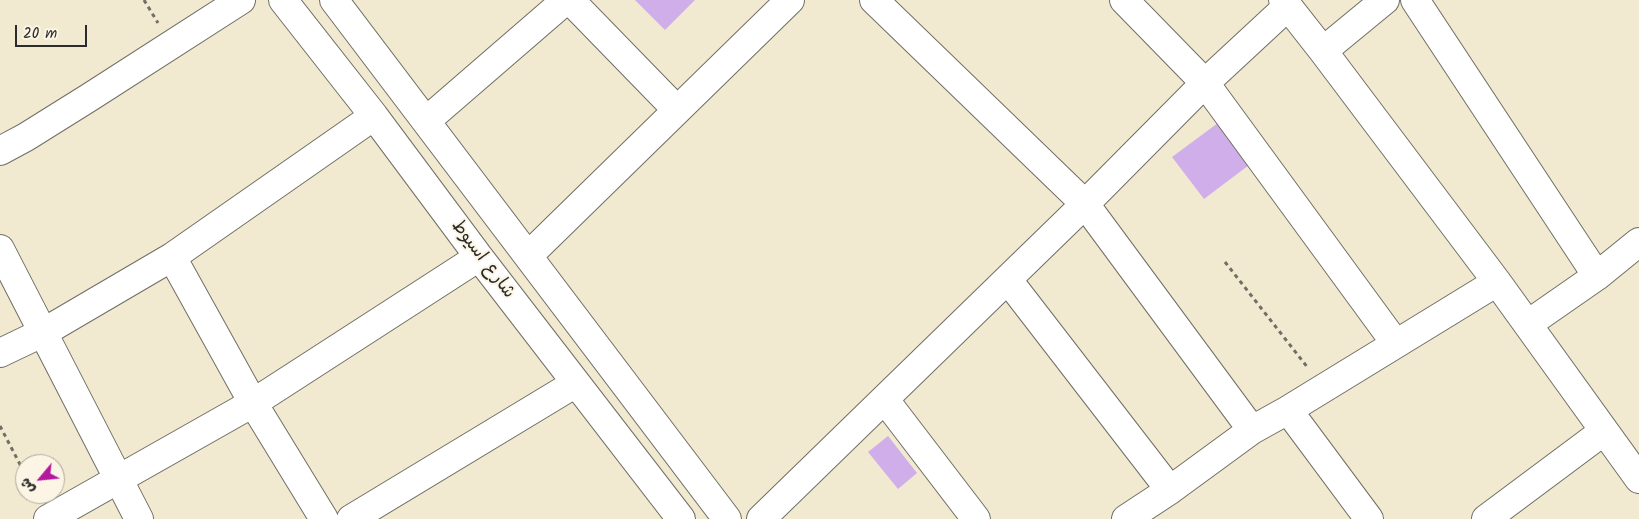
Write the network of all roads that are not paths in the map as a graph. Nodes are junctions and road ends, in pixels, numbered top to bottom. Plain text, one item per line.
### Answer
1 (241, 0) edge
2 (284, 0) edge
3 (334, 0) edge
4 (566, 0) edge
5 (570, 0) edge
6 (790, 0) edge
7 (874, 0) edge
8 (1124, 0) edge
9 (1385, 0) edge
10 (1415, 0) edge
11 (1285, 3) edge
12 (1323, 51) junction
13 (1205, 83) junction
14 (677, 110) junction
15 (374, 116) junction
16 (426, 121) junction
17 (0, 151) edge
18 (1085, 204) junction
19 (1639, 242) edge
20 (0, 249) edge
21 (529, 255) junction
22 (172, 257) junction
23 (479, 257) junction
24 (1597, 276) junction
25 (1008, 280) junction
26 (1497, 282) junction
27 (1528, 324) junction
28 (44, 332) junction
29 (1396, 344) junction
30 (0, 353) edge
31 (576, 383) junction
32 (885, 400) junction
33 (252, 403) junction
34 (1288, 410) junction
35 (1252, 430) junction
36 (1604, 431) junction
37 (1639, 479) edge
38 (118, 480) junction
39 (1170, 490) junction
40 (1142, 515) edge
41 (48, 519) edge
42 (139, 519) edge
43 (324, 519) edge
44 (351, 519) edge
45 (681, 519) edge
46 (727, 519) edge
47 (761, 519) edge
48 (976, 519) edge
49 (1369, 519) edge
50 (1486, 519) edge

1 - 17 street
2 - 15 street, شارع اسيوط
3 - 16 street
4 - 16 street
5 - 14 street
6 - 14 street
7 - 18 street
8 - 13 street
9 - 12 street
10 - 24 street
11 - 12 street
11 - 13 street
12 - 26 street
13 - 18 street
13 - 29 street
14 - 21 street
15 - 22 street
15 - 23 street, شارع اسيوط
16 - 21 street
18 - 25 street
18 - 35 street
19 - 24 street
20 - 28 street
21 - 46 street
22 - 28 street
22 - 33 street
23 - 31 street, شارع اسيوط
23 - 33 street
24 - 27 street
25 - 32 street
25 - 39 street
26 - 27 street
26 - 29 street
27 - 36 street
28 - 30 street
28 - 38 street
29 - 34 street
31 - 44 street
31 - 45 street, شارع اسيوط
32 - 47 street
32 - 48 street
33 - 38 street
33 - 43 street
34 - 35 street
34 - 49 street
35 - 39 street
36 - 37 street
36 - 50 street
38 - 41 street
38 - 42 street
39 - 40 street

